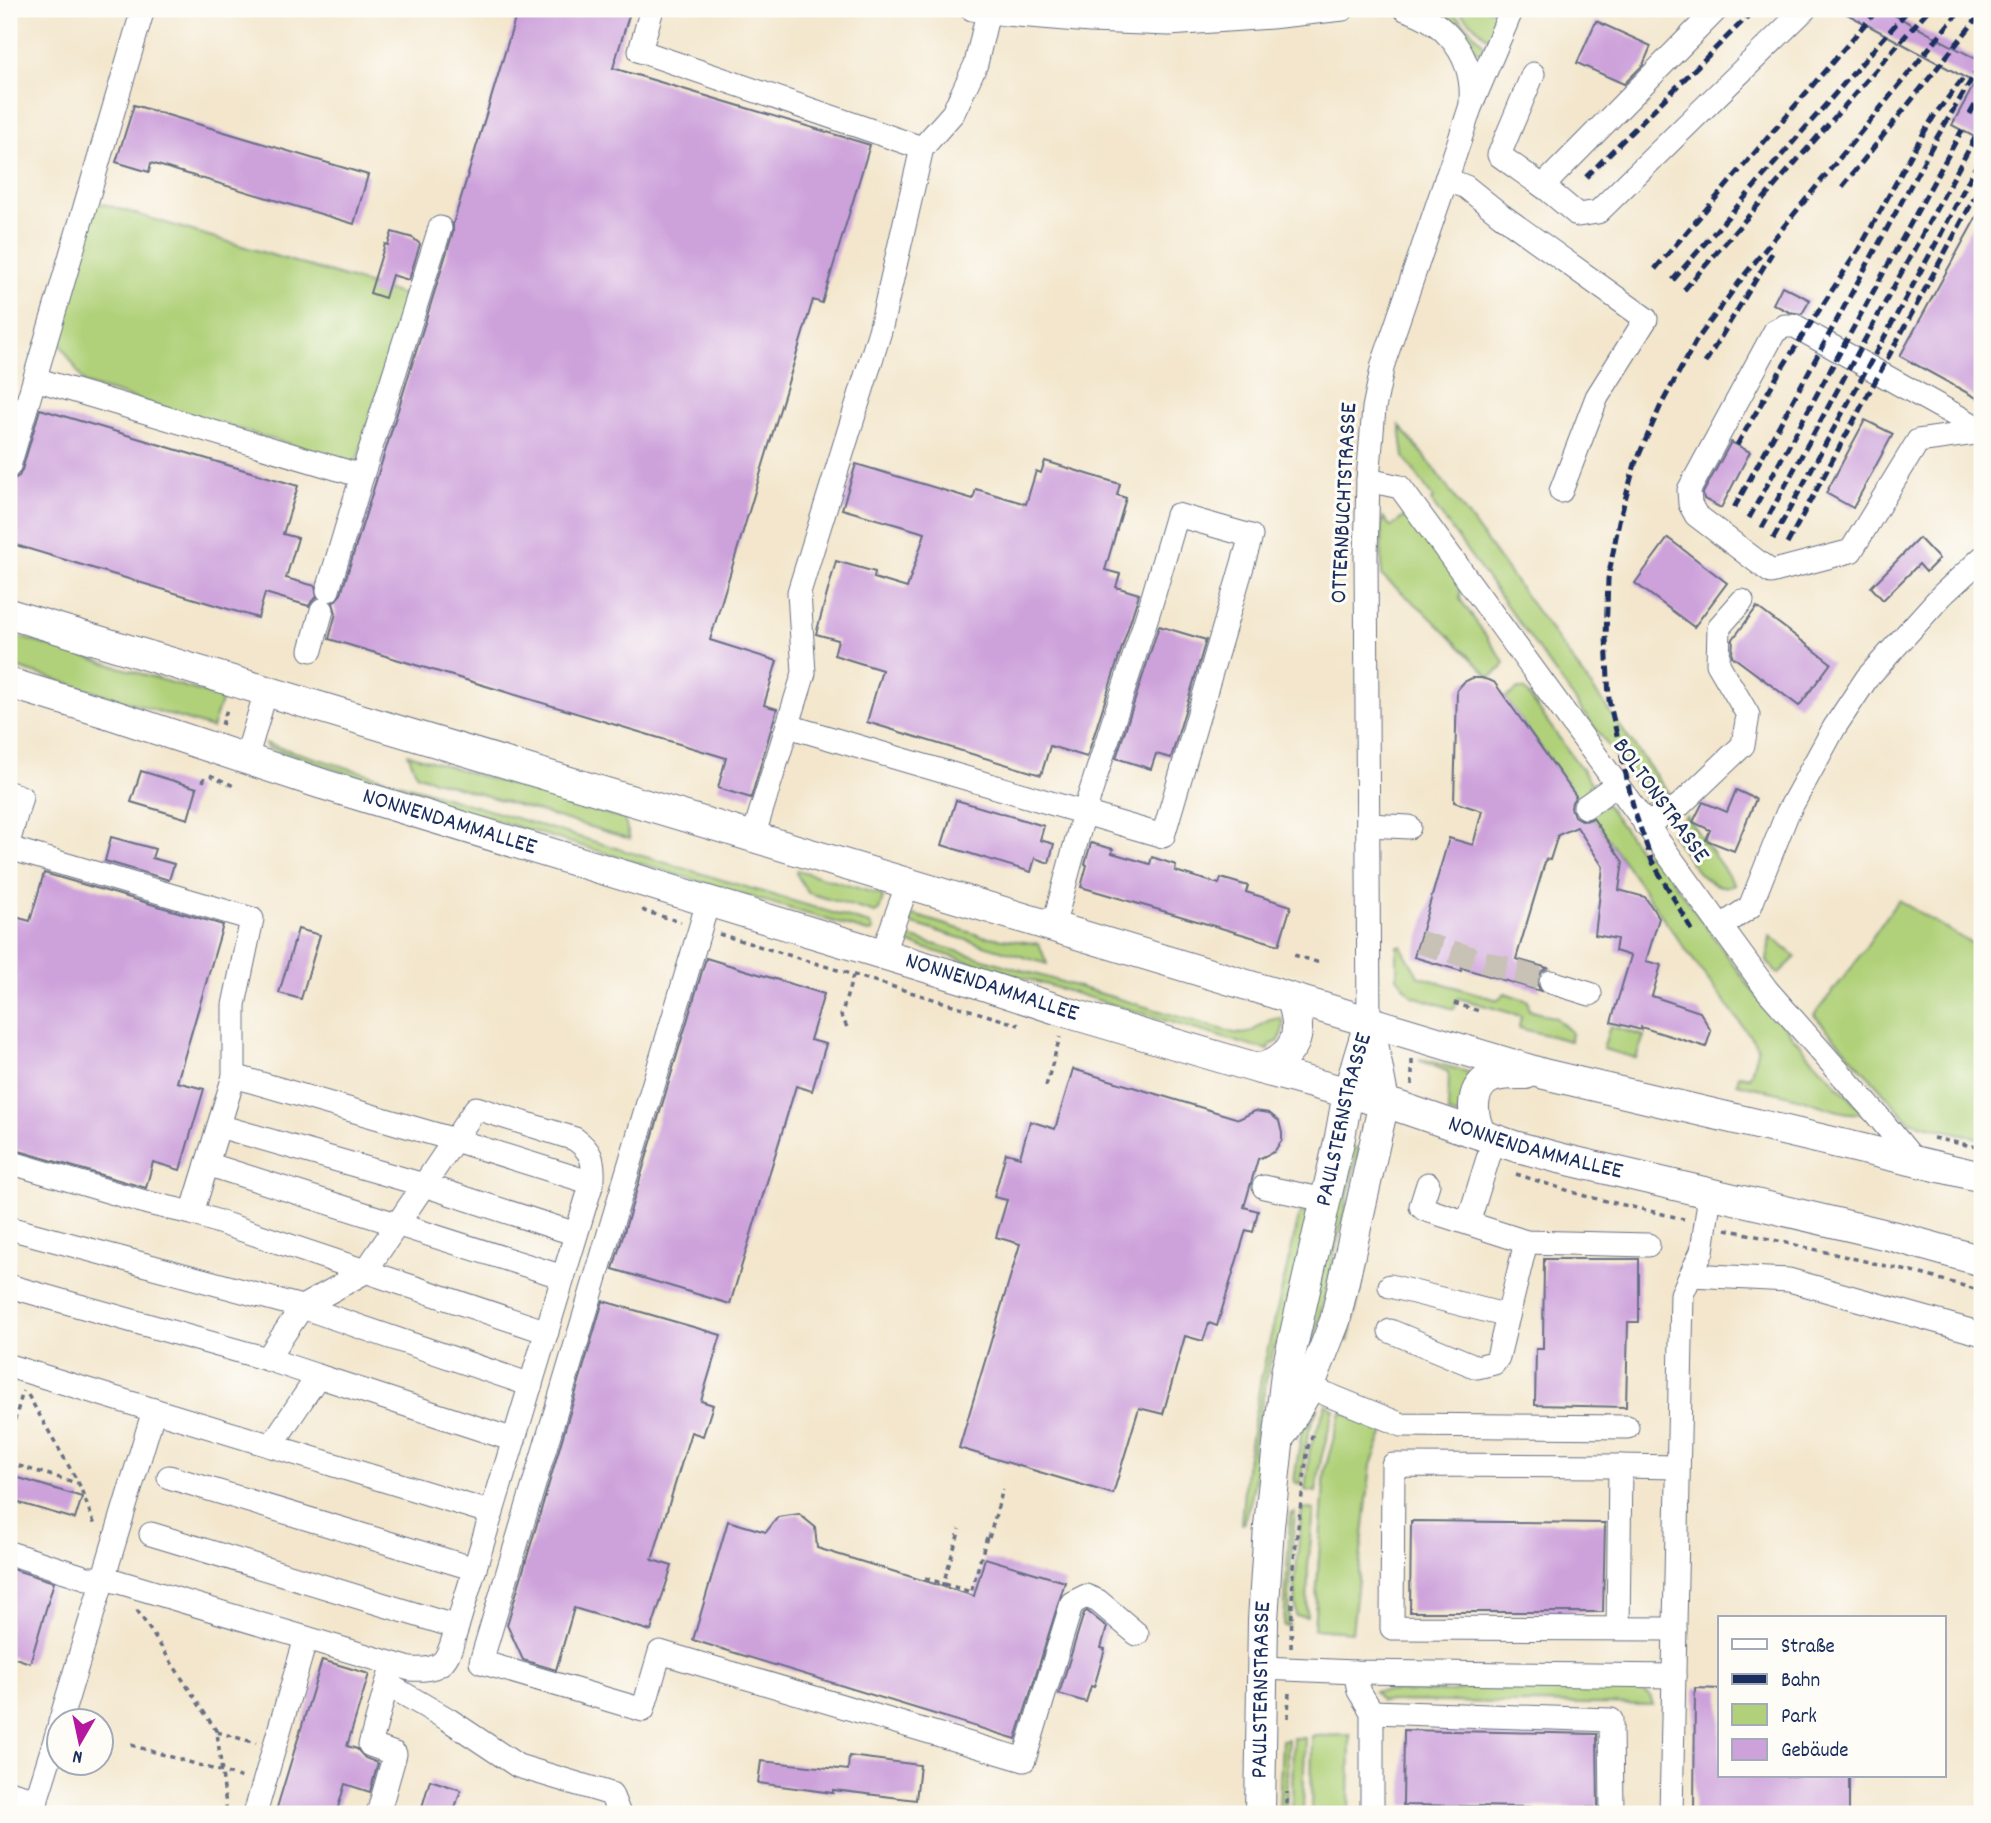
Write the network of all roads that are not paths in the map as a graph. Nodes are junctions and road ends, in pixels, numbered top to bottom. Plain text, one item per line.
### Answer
1 (143, 9) edge
2 (652, 9) edge
3 (1343, 9) edge
4 (1405, 9) edge
5 (1512, 9) edge
6 (1717, 9) edge
7 (1805, 9) edge
8 (980, 10) edge
9 (1532, 74) dead end
10 (1470, 108) junction
11 (922, 148) junction
12 (1446, 179) junction
13 (1543, 186) junction
14 (440, 228) dead end
15 (35, 379) junction
16 (1982, 431) edge
17 (9, 466) edge
18 (362, 476) junction
19 (1368, 480) junction
20 (1561, 491) dead end
21 (1977, 562) edge
22 (1742, 601) dead end
23 (9, 614) edge
24 (311, 650) dead end
25 (9, 683) edge
26 (266, 691) junction
27 (788, 726) junction
28 (246, 759) junction
29 (1616, 785) junction
30 (9, 793) edge
31 (1585, 807) dead end
32 (1084, 813) junction
33 (1368, 825) junction
34 (1645, 825) junction
35 (1409, 827) dead end
36 (753, 837) junction
37 (9, 840) edge
38 (9, 848) edge
39 (9, 856) edge
40 (9, 867) edge
41 (908, 883) junction
42 (704, 915) junction
43 (1053, 927) junction
44 (1720, 927) junction
45 (882, 955) junction
46 (1551, 982) tunnel mouth
47 (1590, 994) dead end
48 (1292, 1000) junction
49 (1369, 1023) junction
50 (1260, 1069) junction
51 (1544, 1074) junction
52 (234, 1076) junction
53 (1348, 1093) junction
54 (1384, 1102) junction
55 (219, 1126) junction
56 (455, 1140) junction
57 (1487, 1145) junction
58 (1922, 1149) junction
59 (9, 1162) edge
60 (207, 1164) junction
61 (1982, 1177) edge
62 (592, 1183) junction
63 (1428, 1184) dead end
64 (424, 1185) junction
65 (1264, 1187) dead end
66 (1710, 1194) junction
67 (1325, 1200) junction
68 (192, 1213) junction
69 (1468, 1223) junction
70 (397, 1224) junction
71 (9, 1227) edge
72 (576, 1234) junction
73 (1526, 1242) junction
74 (1648, 1245) dead end
75 (1982, 1261) edge
76 (365, 1272) junction
77 (1691, 1275) junction
78 (563, 1277) junction
79 (9, 1286) edge
80 (1390, 1286) dead end
81 (302, 1307) junction
82 (1508, 1316) junction
83 (1390, 1331) dead end
84 (547, 1332) junction
85 (1982, 1334) edge
86 (267, 1359) junction
87 (9, 1366) edge
88 (318, 1376) junction
89 (531, 1385) junction
90 (1318, 1391) junction
91 (154, 1410) junction
92 (1627, 1427) dead end
93 (514, 1440) junction
94 (1279, 1440) junction
95 (271, 1446) junction
96 (1620, 1466) junction
97 (1678, 1467) junction
98 (169, 1477) dead end
99 (492, 1513) junction
100 (151, 1534) dead end
101 (9, 1553) edge
102 (475, 1569) junction
103 (110, 1573) junction
104 (457, 1626) junction
105 (1618, 1629) junction
106 (1675, 1629) junction
107 (1137, 1634) dead end
108 (306, 1638) junction
109 (1277, 1669) junction
110 (1355, 1672) junction
111 (390, 1674) junction
112 (1674, 1676) junction
113 (65, 1708) edge
114 (1372, 1712) junction
115 (46, 1768) edge
116 (9, 1792) edge
117 (34, 1807) edge
118 (255, 1814) edge
119 (377, 1814) edge
120 (619, 1814) edge
121 (1260, 1814) edge
122 (1372, 1814) edge
123 (1612, 1814) edge
124 (1671, 1814) edge

1 - 15 street
2 - 11 street
3 - 8 street
4 - 10 street
5 - 10 street, OTTERNBUCHTSTRASSE
6 - 13 street
7 - 13 street
8 - 11 street
9 - 13 street
10 - 12 street, OTTERNBUCHTSTRASSE
11 - 27 street
12 - 19 street, OTTERNBUCHTSTRASSE
12 - 20 street
14 - 18 street
15 - 17 street
15 - 18 street
16 - 16 street
18 - 24 street
19 - 29 street, BOLTONSTRASSE
19 - 33 street, OTTERNBUCHTSTRASSE
21 - 44 street
22 - 34 street
23 - 26 main road
25 - 28 main road, NONNENDAMMALLEE
26 - 28 street
26 - 36 main road
27 - 32 street
27 - 36 street
28 - 42 main road, NONNENDAMMALLEE
29 - 31 street
29 - 34 street, BOLTONSTRASSE
30 - 37 street
32 - 32 street
32 - 43 street
33 - 35 street
33 - 49 street, OTTERNBUCHTSTRASSE
34 - 44 street, BOLTONSTRASSE
36 - 41 main road
38 - 52 street
39 - 40 street
41 - 43 main road
41 - 45 street
42 - 45 main road, NONNENDAMMALLEE
42 - 107 street
43 - 48 main road
44 - 58 street, BOLTONSTRASSE
45 - 50 main road, NONNENDAMMALLEE
46 - 47 street
48 - 49 main road
48 - 50 main road
49 - 51 main road
49 - 53 main road, PAULSTERNSTRASSE
49 - 54 main road, PAULSTERNSTRASSE
50 - 53 main road, NONNENDAMMALLEE
51 - 57 main road
51 - 58 main road
52 - 55 street
52 - 56 street
53 - 54 main road, NONNENDAMMALLEE
53 - 67 main road, PAULSTERNSTRASSE
54 - 57 main road, NONNENDAMMALLEE
54 - 90 main road, PAULSTERNSTRASSE
55 - 60 street
55 - 64 street
56 - 62 street
56 - 62 street
56 - 64 street
57 - 66 main road, NONNENDAMMALLEE
57 - 69 street
58 - 61 main road
59 - 68 street
60 - 68 street
60 - 70 street
62 - 72 street
63 - 69 street
64 - 70 street
64 - 72 street
65 - 67 street
66 - 75 main road, NONNENDAMMALLEE
66 - 77 street
67 - 94 main road, PAULSTERNSTRASSE
68 - 76 street
69 - 73 street
70 - 76 street
70 - 78 street
71 - 81 street
72 - 78 street
73 - 74 street
73 - 82 street
76 - 81 street
76 - 84 street
77 - 85 street
77 - 97 street
78 - 84 street
79 - 86 street
80 - 82 street
81 - 86 street
81 - 89 street
82 - 83 street
84 - 89 street
86 - 88 street
87 - 91 street
88 - 93 street
88 - 95 street
89 - 93 street
90 - 92 street
90 - 94 main road, PAULSTERNSTRASSE
91 - 95 street
91 - 103 street
93 - 99 street
94 - 109 main road, PAULSTERNSTRASSE
95 - 99 street
96 - 97 street
96 - 105 street
96 - 105 street
97 - 106 street
98 - 102 street
99 - 102 street
100 - 104 street
101 - 103 street
102 - 104 street
103 - 108 street
103 - 113 street
104 - 111 street
105 - 106 street
106 - 112 street
108 - 111 street
108 - 118 street
109 - 110 street
109 - 121 main road, PAULSTERNSTRASSE
110 - 112 street
110 - 114 street
111 - 119 street
111 - 120 street
112 - 124 street
114 - 122 street
114 - 123 street
115 - 117 street
116 - 117 street

